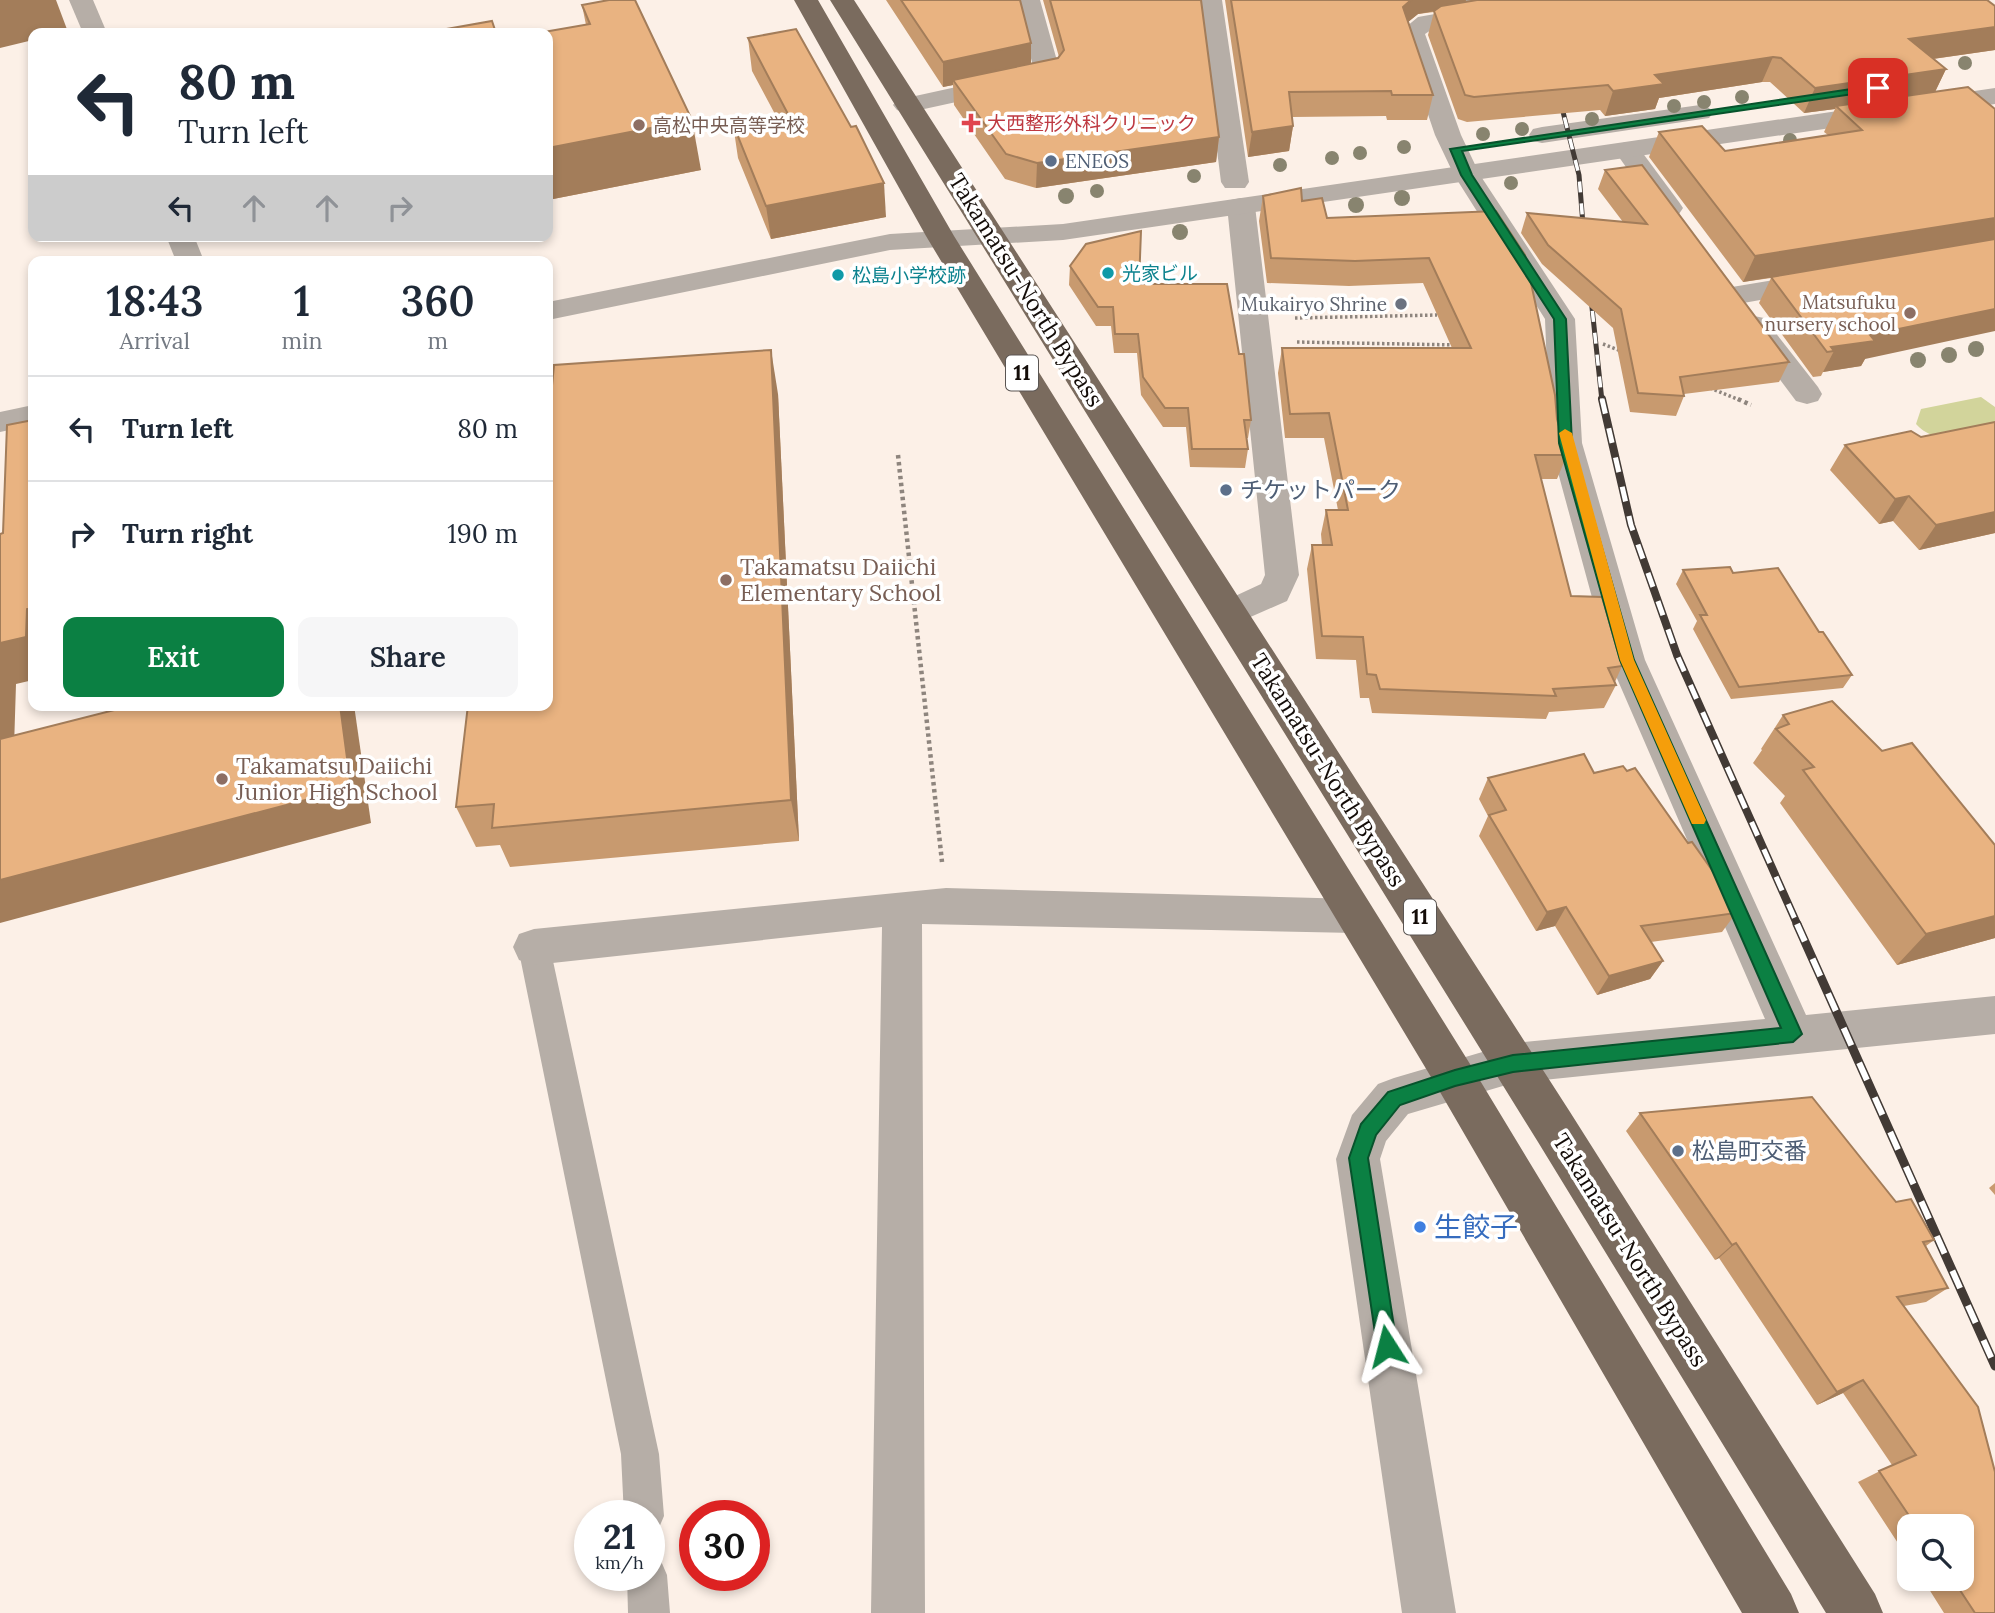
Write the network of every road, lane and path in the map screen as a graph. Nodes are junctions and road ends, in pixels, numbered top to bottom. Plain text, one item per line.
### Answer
1 (81, 0) edge
2 (806, 0) edge
3 (842, 0) edge
4 (1028, 0) edge
5 (1210, 0) edge
6 (1475, 0) edge
7 (93, 28) edge
8 (1995, 71) edge
9 (1828, 95) edge
10 (1995, 96) edge
11 (906, 104) junction
12 (1724, 110) dead end
13 (1519, 139) dead end
14 (1627, 150) junction
15 (1468, 156) junction
16 (1238, 194) junction
17 (988, 230) junction
18 (1685, 231) edge
19 (940, 236) junction
20 (1849, 277) edge
21 (553, 310) edge
22 (1437, 315) dead end
23 (1256, 330) junction
24 (1561, 339) junction
25 (1465, 346) edge
26 (1630, 355) edge
27 (1703, 385) edge
28 (1807, 394) dead end
29 (1751, 405) dead end
30 (28, 416) edge
31 (0, 422) edge
32 (898, 455) dead end
33 (1230, 613) junction
34 (946, 905) junction
35 (902, 908) junction
36 (1355, 916) junction
37 (534, 947) joint
38 (1995, 1015) edge
39 (1793, 1034) junction
40 (1513, 1063) junction
41 (1455, 1078) junction
42 (643, 1500) edge
43 (648, 1591) edge
44 (649, 1613) edge
45 (898, 1613) edge
46 (1429, 1613) edge
47 (1772, 1613) edge
48 (1856, 1613) edge

1 - 7 street
2 - 19 highway, Takamatsu-North Bypass / 11
3 - 11 highway, Takamatsu-North Bypass / 11
4 - 11 street
5 - 16 street
6 - 15 street
8 - 9 street
10 - 14 street
11 - 17 highway, Takamatsu-North Bypass / 11
12 - 13 street
14 - 15 street
14 - 18 street
15 - 16 street
15 - 24 street
16 - 17 street
16 - 23 street
17 - 19 street
17 - 33 highway, Takamatsu-North Bypass / 11
19 - 21 street
19 - 36 highway, Takamatsu-North Bypass / 11
20 - 28 street
22 - 23 path
23 - 25 path
23 - 33 street
24 - 26 path
24 - 39 street
27 - 29 path
30 - 31 street
32 - 34 path
33 - 40 highway, Takamatsu-North Bypass / 11
34 - 35 street
34 - 36 street
35 - 37 street
35 - 45 street
36 - 41 highway, Takamatsu-North Bypass / 11
37 - 42 lane
38 - 39 street
39 - 40 street
40 - 41 street
40 - 48 highway, Takamatsu-North Bypass / 11
41 - 46 street
41 - 47 highway, Takamatsu-North Bypass / 11
43 - 44 lane

